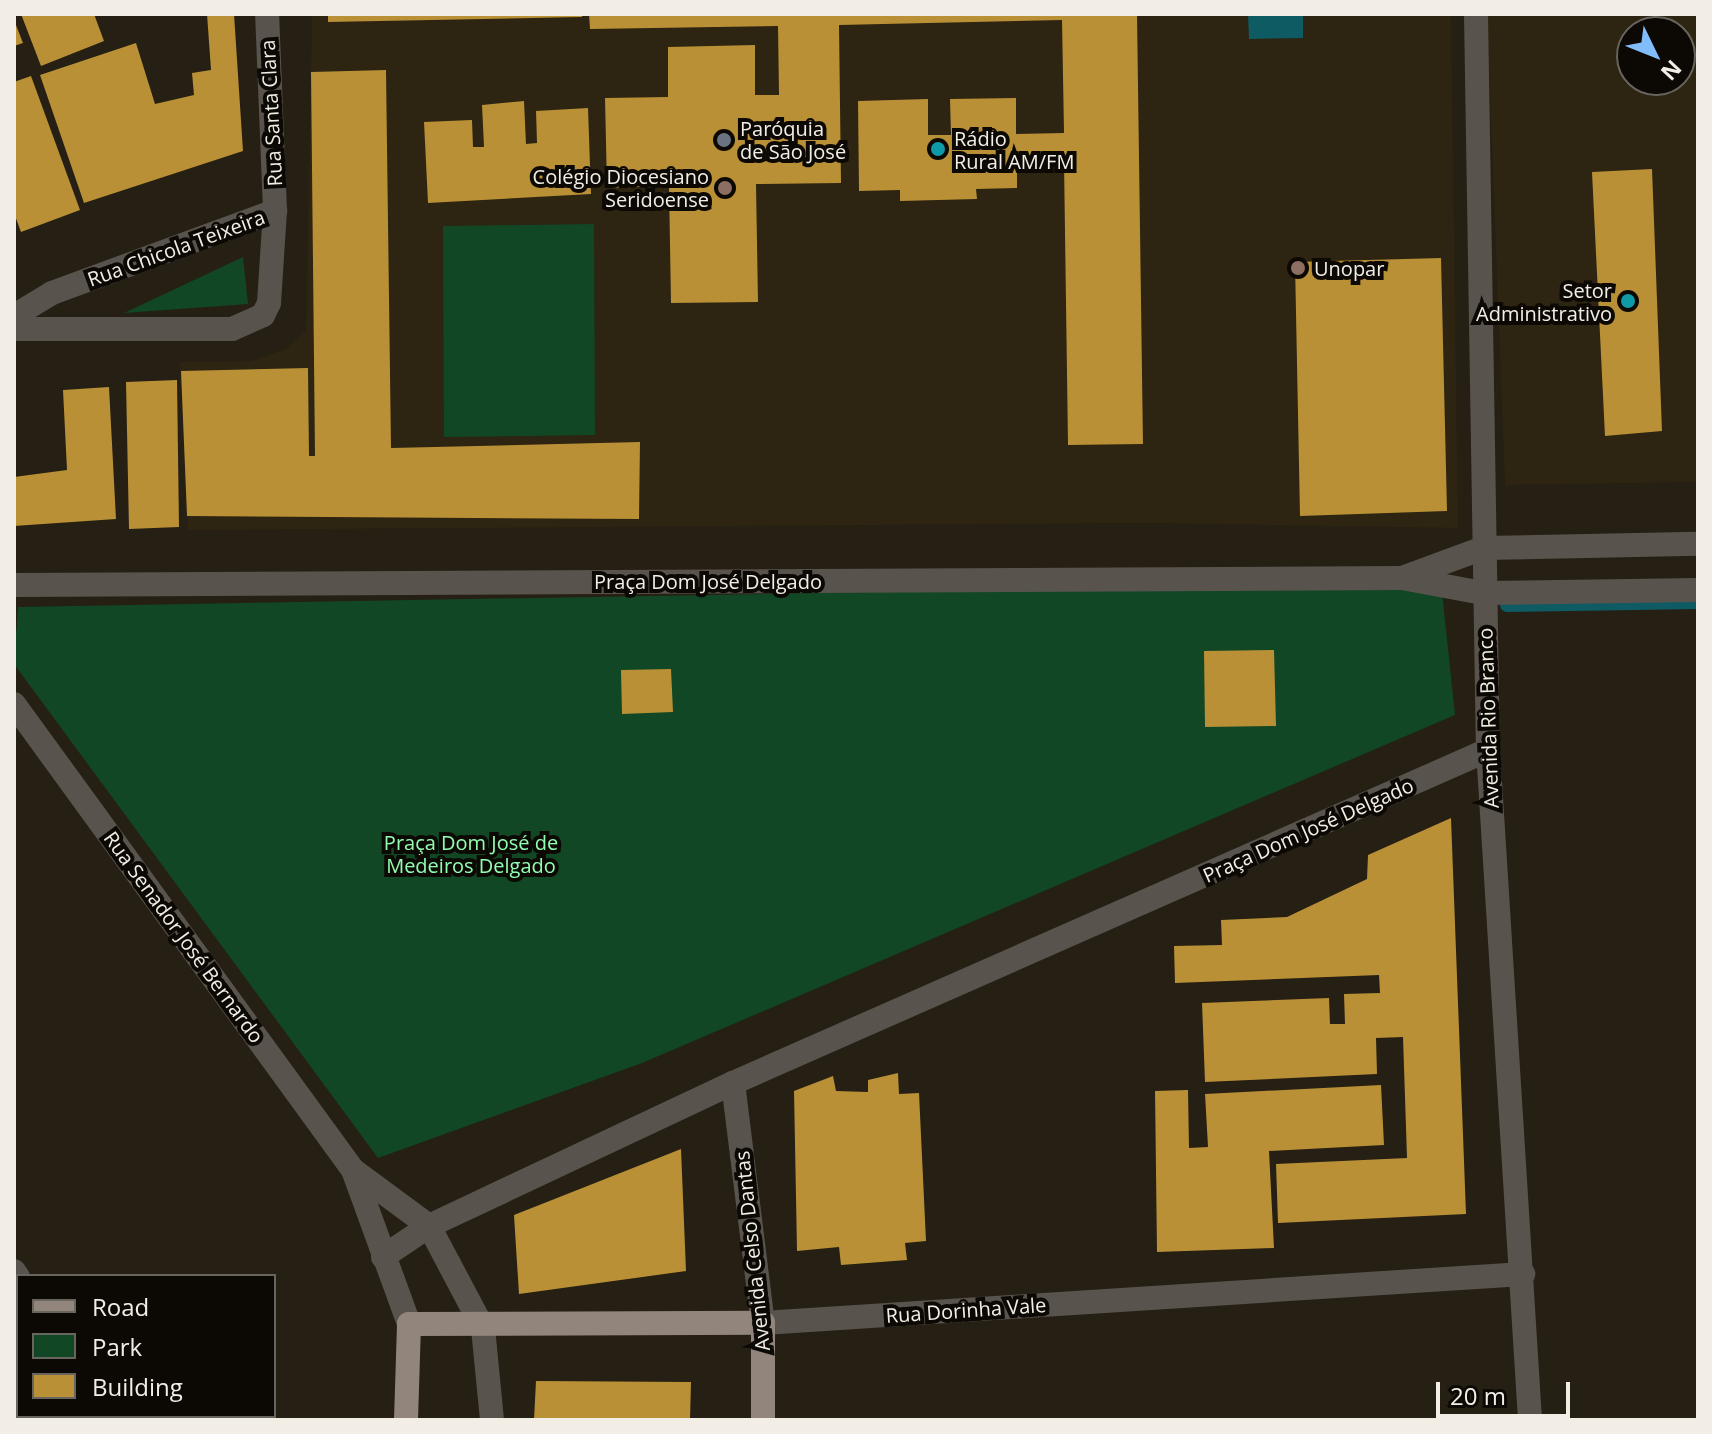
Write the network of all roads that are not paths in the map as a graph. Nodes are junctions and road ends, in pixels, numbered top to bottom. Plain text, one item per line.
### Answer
1 (267, 14) edge
2 (1476, 14) edge
3 (275, 211) junction
4 (14, 316) edge
5 (14, 329) edge
6 (1698, 544) edge
7 (1483, 548) junction
8 (1402, 578) junction
9 (14, 585) edge
10 (1698, 590) edge
11 (1483, 593) junction
12 (14, 704) edge
13 (1488, 750) junction
14 (733, 1083) junction
15 (353, 1170) junction
16 (429, 1226) junction
17 (383, 1257) junction
18 (1523, 1274) junction
19 (763, 1323) junction
20 (409, 1324) junction
21 (483, 1328) junction
22 (406, 1420) edge
23 (492, 1420) edge
24 (763, 1420) edge
25 (1530, 1420) edge

1 - 3 street, Rua Santa Clara
2 - 7 street, Avenida Rio Branco
3 - 4 street, Rua Chicola Teixeira
3 - 5 street, Rua Chicola Teixeira
6 - 7 street, Praça Dom José Delgado
7 - 8 street, Praça Dom José Delgado
7 - 11 street, Avenida Rio Branco
8 - 9 street, Praça Dom José Delgado
8 - 11 street, Praça Dom José Delgado
10 - 11 street, Praça Dom José Delgado
11 - 13 street, Avenida Rio Branco
12 - 15 street, Rua Senador José Bernardo
13 - 14 street, Praça Dom José Delgado
13 - 18 street, Avenida Rio Branco
14 - 16 street, Praça Dom José Delgado
14 - 19 street, Avenida Celso Dantas
15 - 16 street, Rua Senador José Bernardo
15 - 17 street, Rua Senador José Bernardo
16 - 17 street, Praça Dom José Delgado
16 - 21 street, Rua Senador José Bernardo
17 - 20 street, Rua Senador José Bernardo
18 - 19 street, Rua Dorinha Vale
18 - 25 street, Avenida Rio Branco
19 - 21 main road, Rua Dorinha Vale
19 - 24 main road, Avenida Celso Dantas
20 - 21 main road, Rua Dorinha Vale
20 - 22 main road, Rua Senador José Bernardo
21 - 23 street, Rua Senador José Bernardo

